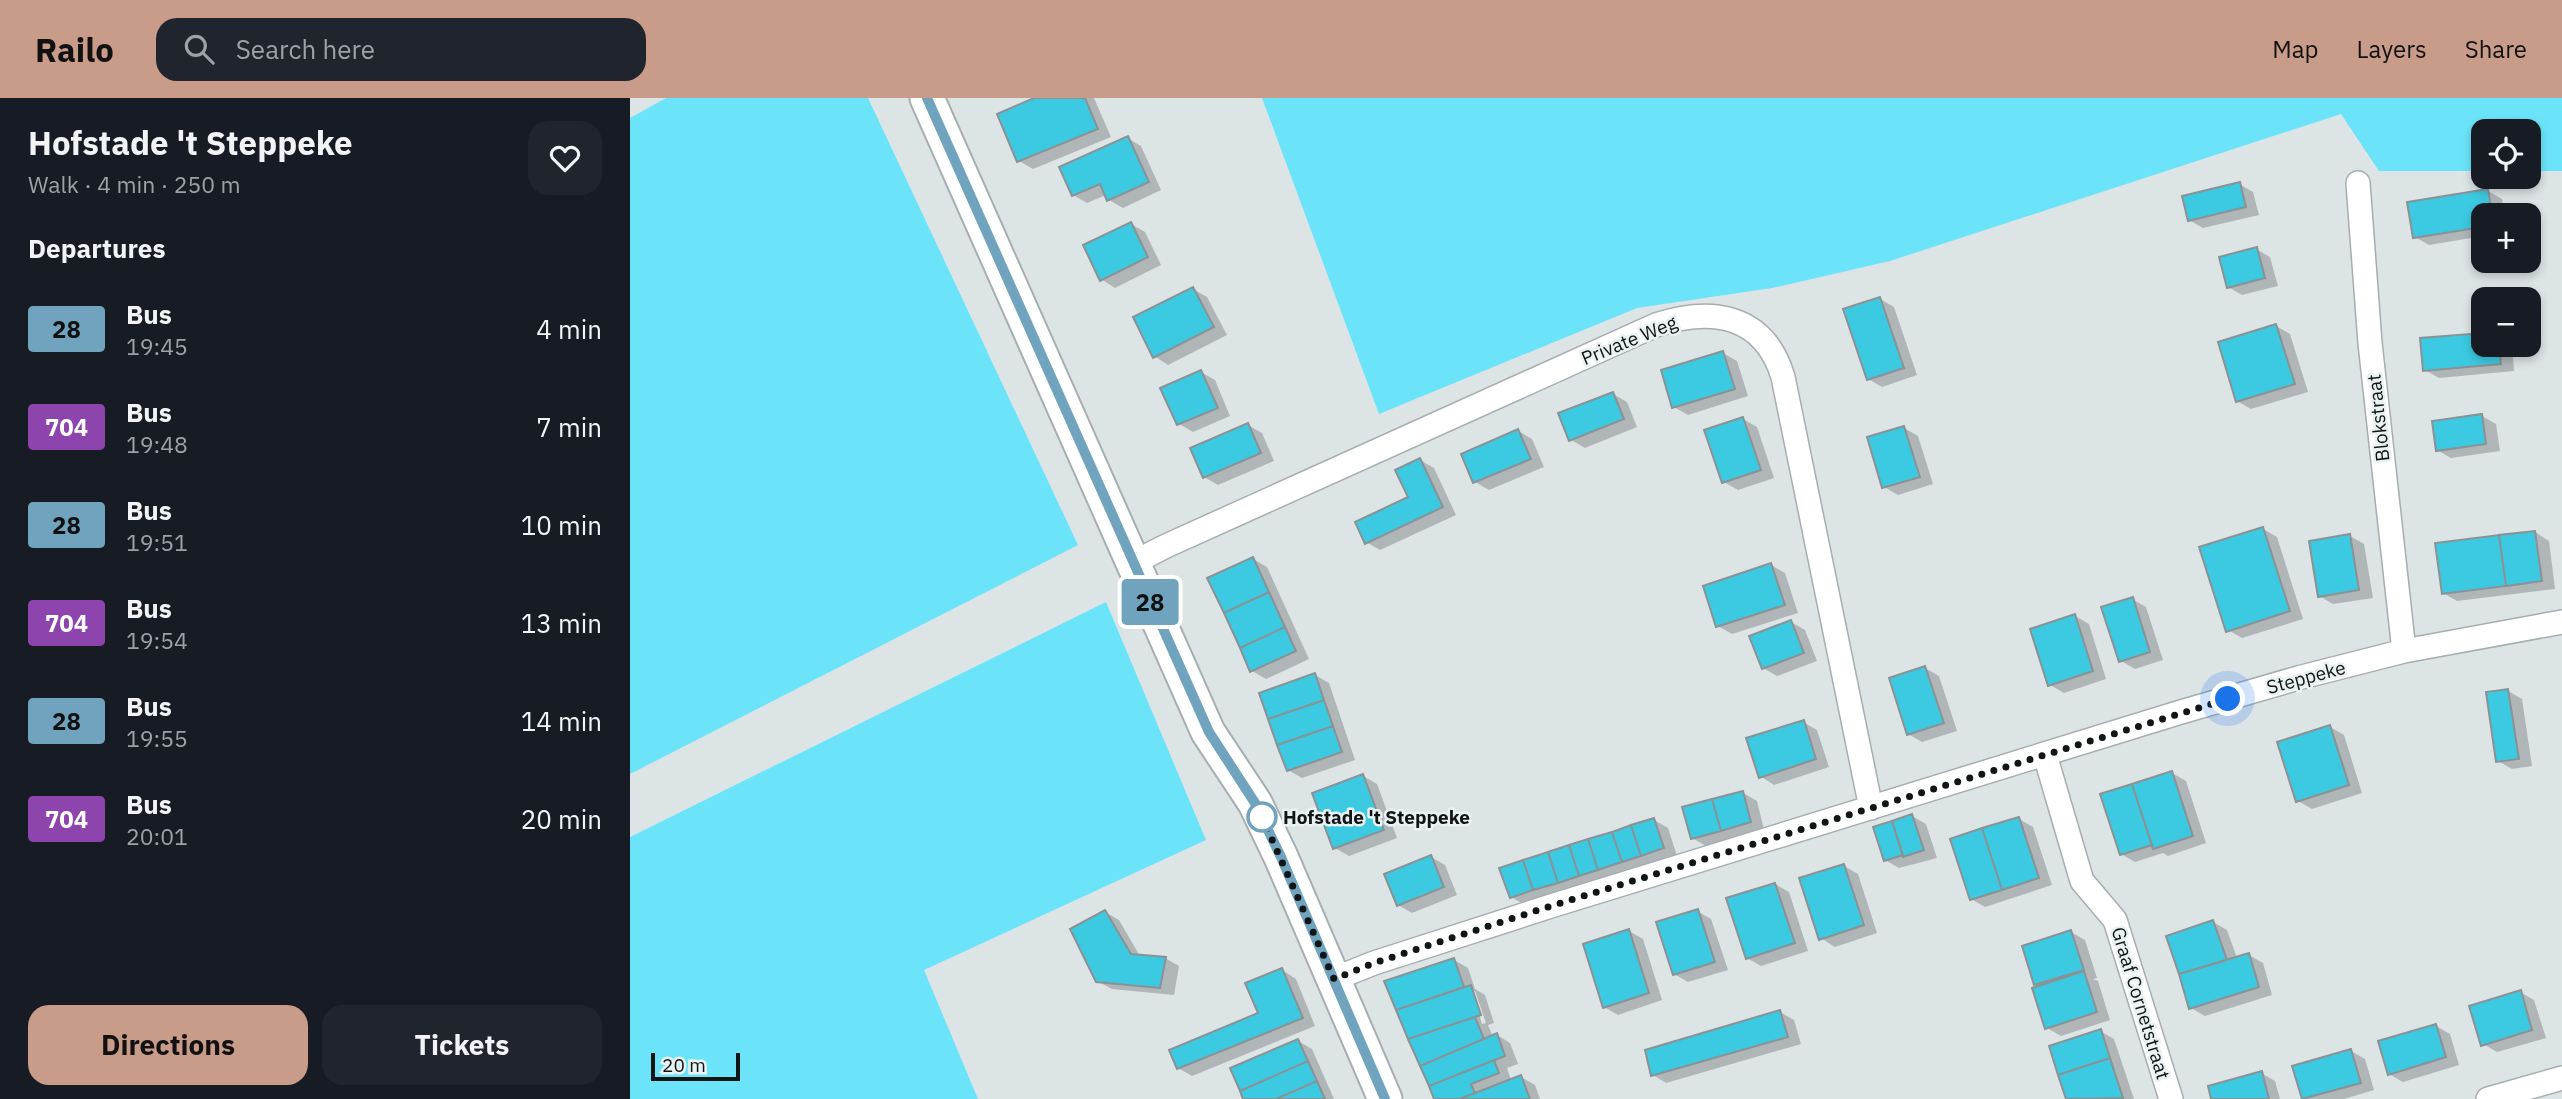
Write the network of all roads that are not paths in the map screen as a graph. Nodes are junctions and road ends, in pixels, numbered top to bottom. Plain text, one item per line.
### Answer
1 (927, 98) edge
2 (2358, 183) dead end
3 (1133, 564) junction
4 (2562, 622) edge
5 (2404, 651) junction
6 (2045, 755) junction
7 (1871, 808) junction
8 (1334, 979) junction
9 (2562, 1079) edge
10 (1385, 1099) edge
11 (2171, 1099) edge
12 (2488, 1099) edge

1 - 3 main road
2 - 5 street, Blokstraat
3 - 7 street, Private Weg
3 - 8 main road
4 - 5 street, Steppeke
5 - 6 street, Steppeke
6 - 7 street, Steppeke
6 - 11 street, Graaf Cornetstraat
7 - 8 street, Steppeke
8 - 10 main road
9 - 12 street

